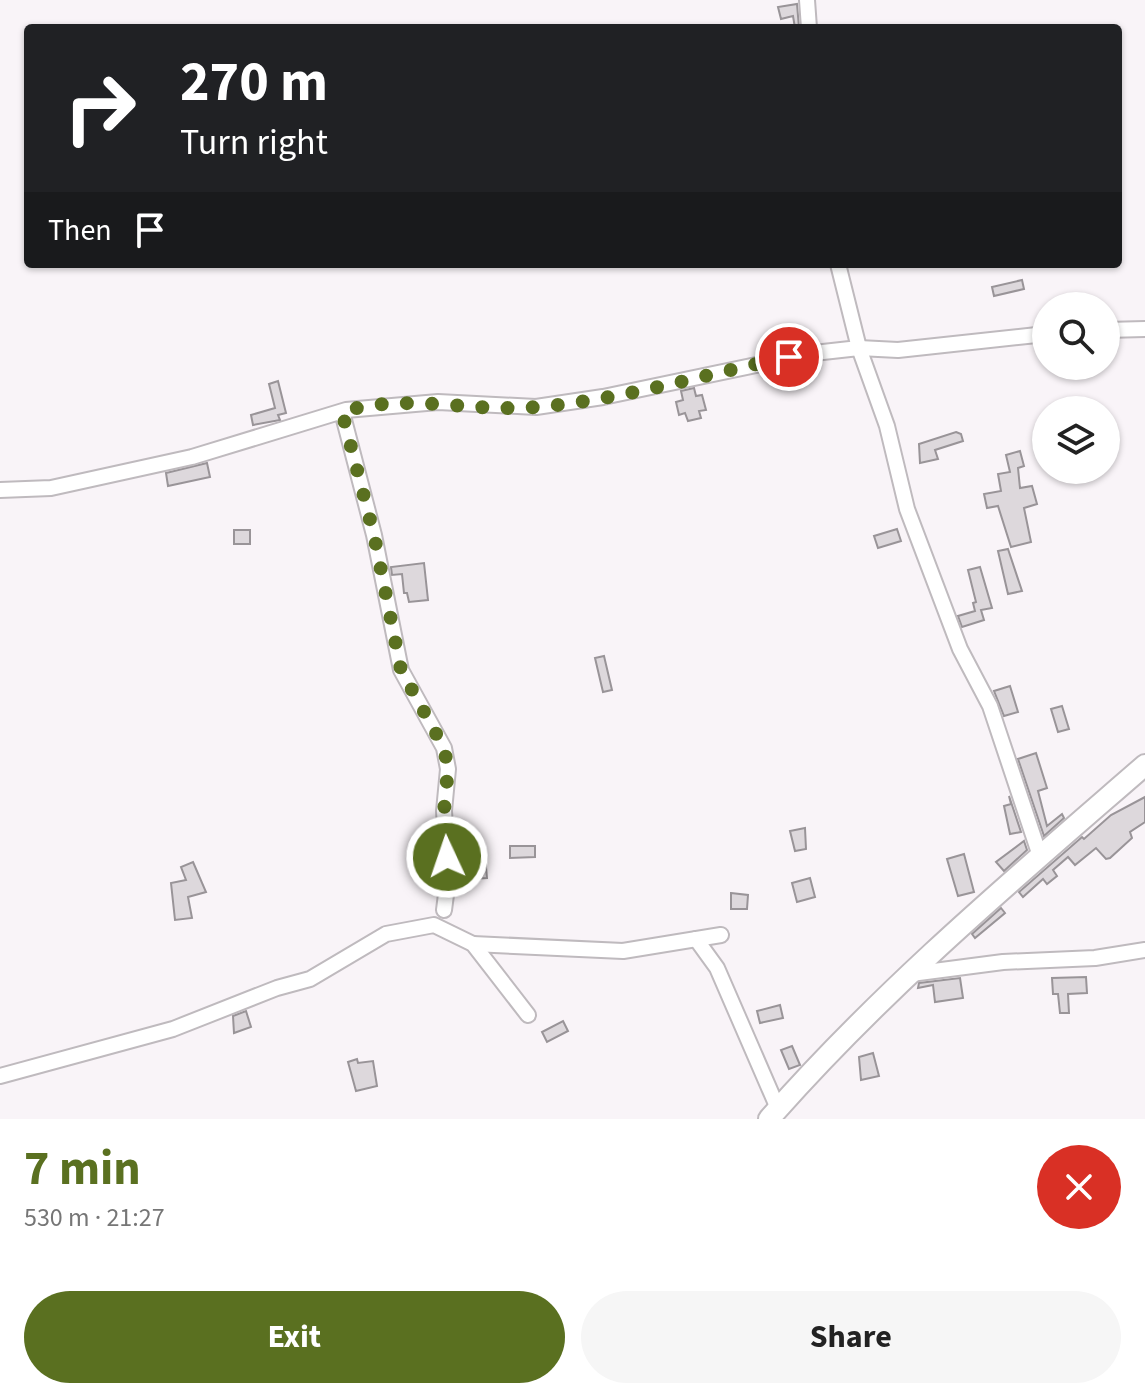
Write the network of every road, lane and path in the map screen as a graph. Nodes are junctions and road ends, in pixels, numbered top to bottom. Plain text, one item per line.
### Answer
1 (807, 0) edge
2 (809, 24) edge
3 (839, 268) edge
4 (1145, 329) edge
5 (1120, 330) edge
6 (1032, 336) edge
7 (859, 348) junction
8 (342, 412) junction
9 (0, 490) edge
10 (1145, 765) edge
11 (1040, 856) junction
12 (444, 910) dead end
13 (721, 935) dead end
14 (696, 939) junction
15 (473, 944) junction
16 (1145, 950) edge
17 (906, 975) junction
18 (528, 1015) dead end
19 (0, 1076) edge
20 (772, 1112) edge

1 - 2 street
3 - 7 street
4 - 5 street
6 - 7 street
7 - 8 street
7 - 11 street
8 - 9 street
8 - 12 street
10 - 11 main road
11 - 17 main road
13 - 14 street
14 - 15 street
14 - 20 street
15 - 18 street
15 - 19 street
16 - 17 street
17 - 20 main road

